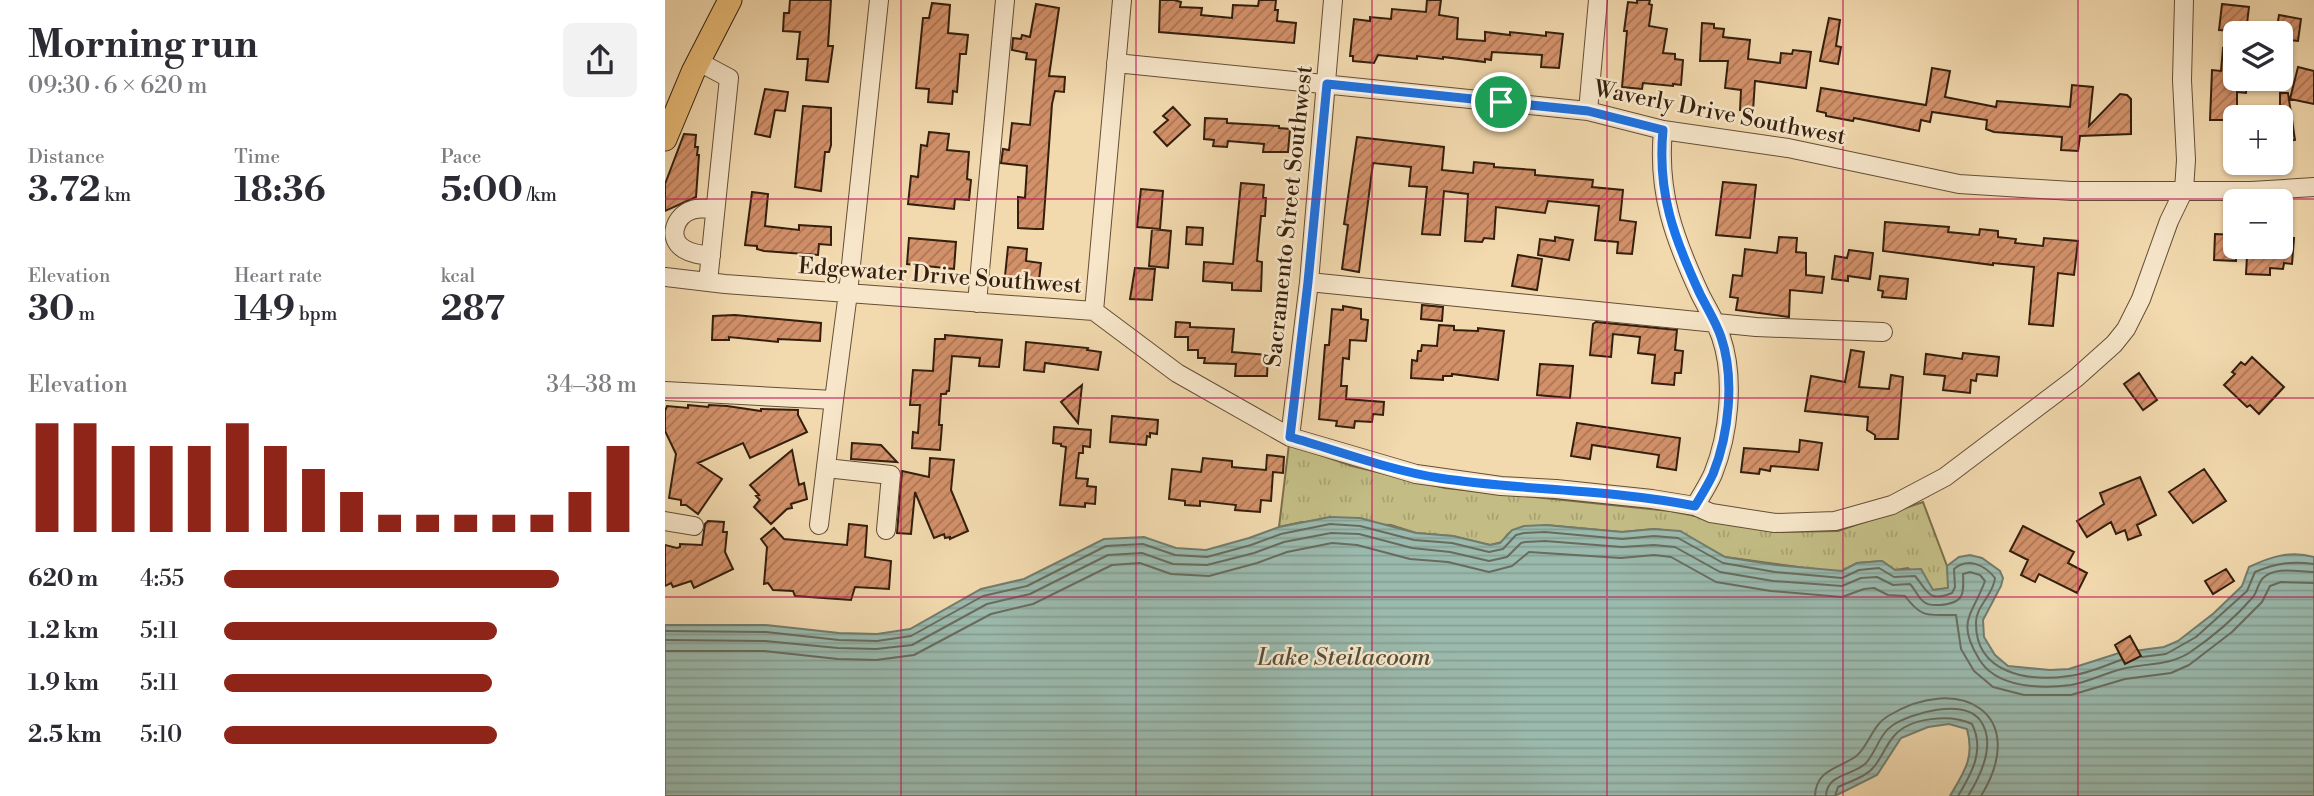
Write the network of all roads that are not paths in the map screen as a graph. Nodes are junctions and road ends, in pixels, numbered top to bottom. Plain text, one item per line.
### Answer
1 (730, 0) edge
2 (879, 0) edge
3 (1005, 0) edge
4 (1122, 0) edge
5 (1333, 0) edge
6 (1598, 0) edge
7 (2184, 0) edge
8 (1116, 63) junction
9 (696, 67) junction
10 (1327, 84) junction
11 (665, 99) edge
12 (1588, 111) junction
13 (1663, 130) junction
14 (665, 139) edge
15 (2314, 187) edge
16 (2184, 190) junction
17 (715, 209) junction
18 (711, 256) junction
19 (665, 277) edge
20 (708, 282) junction
21 (1308, 282) junction
22 (848, 293) junction
23 (977, 303) junction
24 (1094, 311) junction
25 (1714, 323) junction
26 (1883, 332) dead end
27 (665, 391) edge
28 (834, 400) junction
29 (1290, 437) junction
30 (826, 468) junction
31 (1695, 506) junction
32 (665, 522) edge
33 (819, 525) dead end
34 (694, 526) dead end
35 (886, 530) dead end

1 - 9 main road
2 - 22 street
3 - 23 street
4 - 8 street
5 - 10 street, Sacramento Street Southwest
6 - 12 street
7 - 16 street
8 - 10 street, Waverly Drive Southwest
8 - 24 street
9 - 11 main road
9 - 14 main road
9 - 17 street
10 - 12 street, Waverly Drive Southwest
10 - 21 street, Sacramento Street Southwest
12 - 13 street, Waverly Drive Southwest
13 - 16 street, Waverly Drive Southwest
13 - 25 street
15 - 16 street, Waverly Drive Southwest
16 - 31 street, Edgewater Drive Southwest
17 - 18 street
17 - 18 street
18 - 20 street
19 - 20 street, Edgewater Drive Southwest
20 - 22 street, Edgewater Drive Southwest
21 - 25 street
21 - 29 street, Sacramento Street Southwest
22 - 23 street, Edgewater Drive Southwest
22 - 28 street
23 - 24 street, Edgewater Drive Southwest
24 - 29 street, Edgewater Drive Southwest
25 - 26 street
25 - 31 street
27 - 28 street
28 - 30 street
29 - 31 street, Edgewater Drive Southwest
30 - 33 street
30 - 35 street
32 - 34 street

